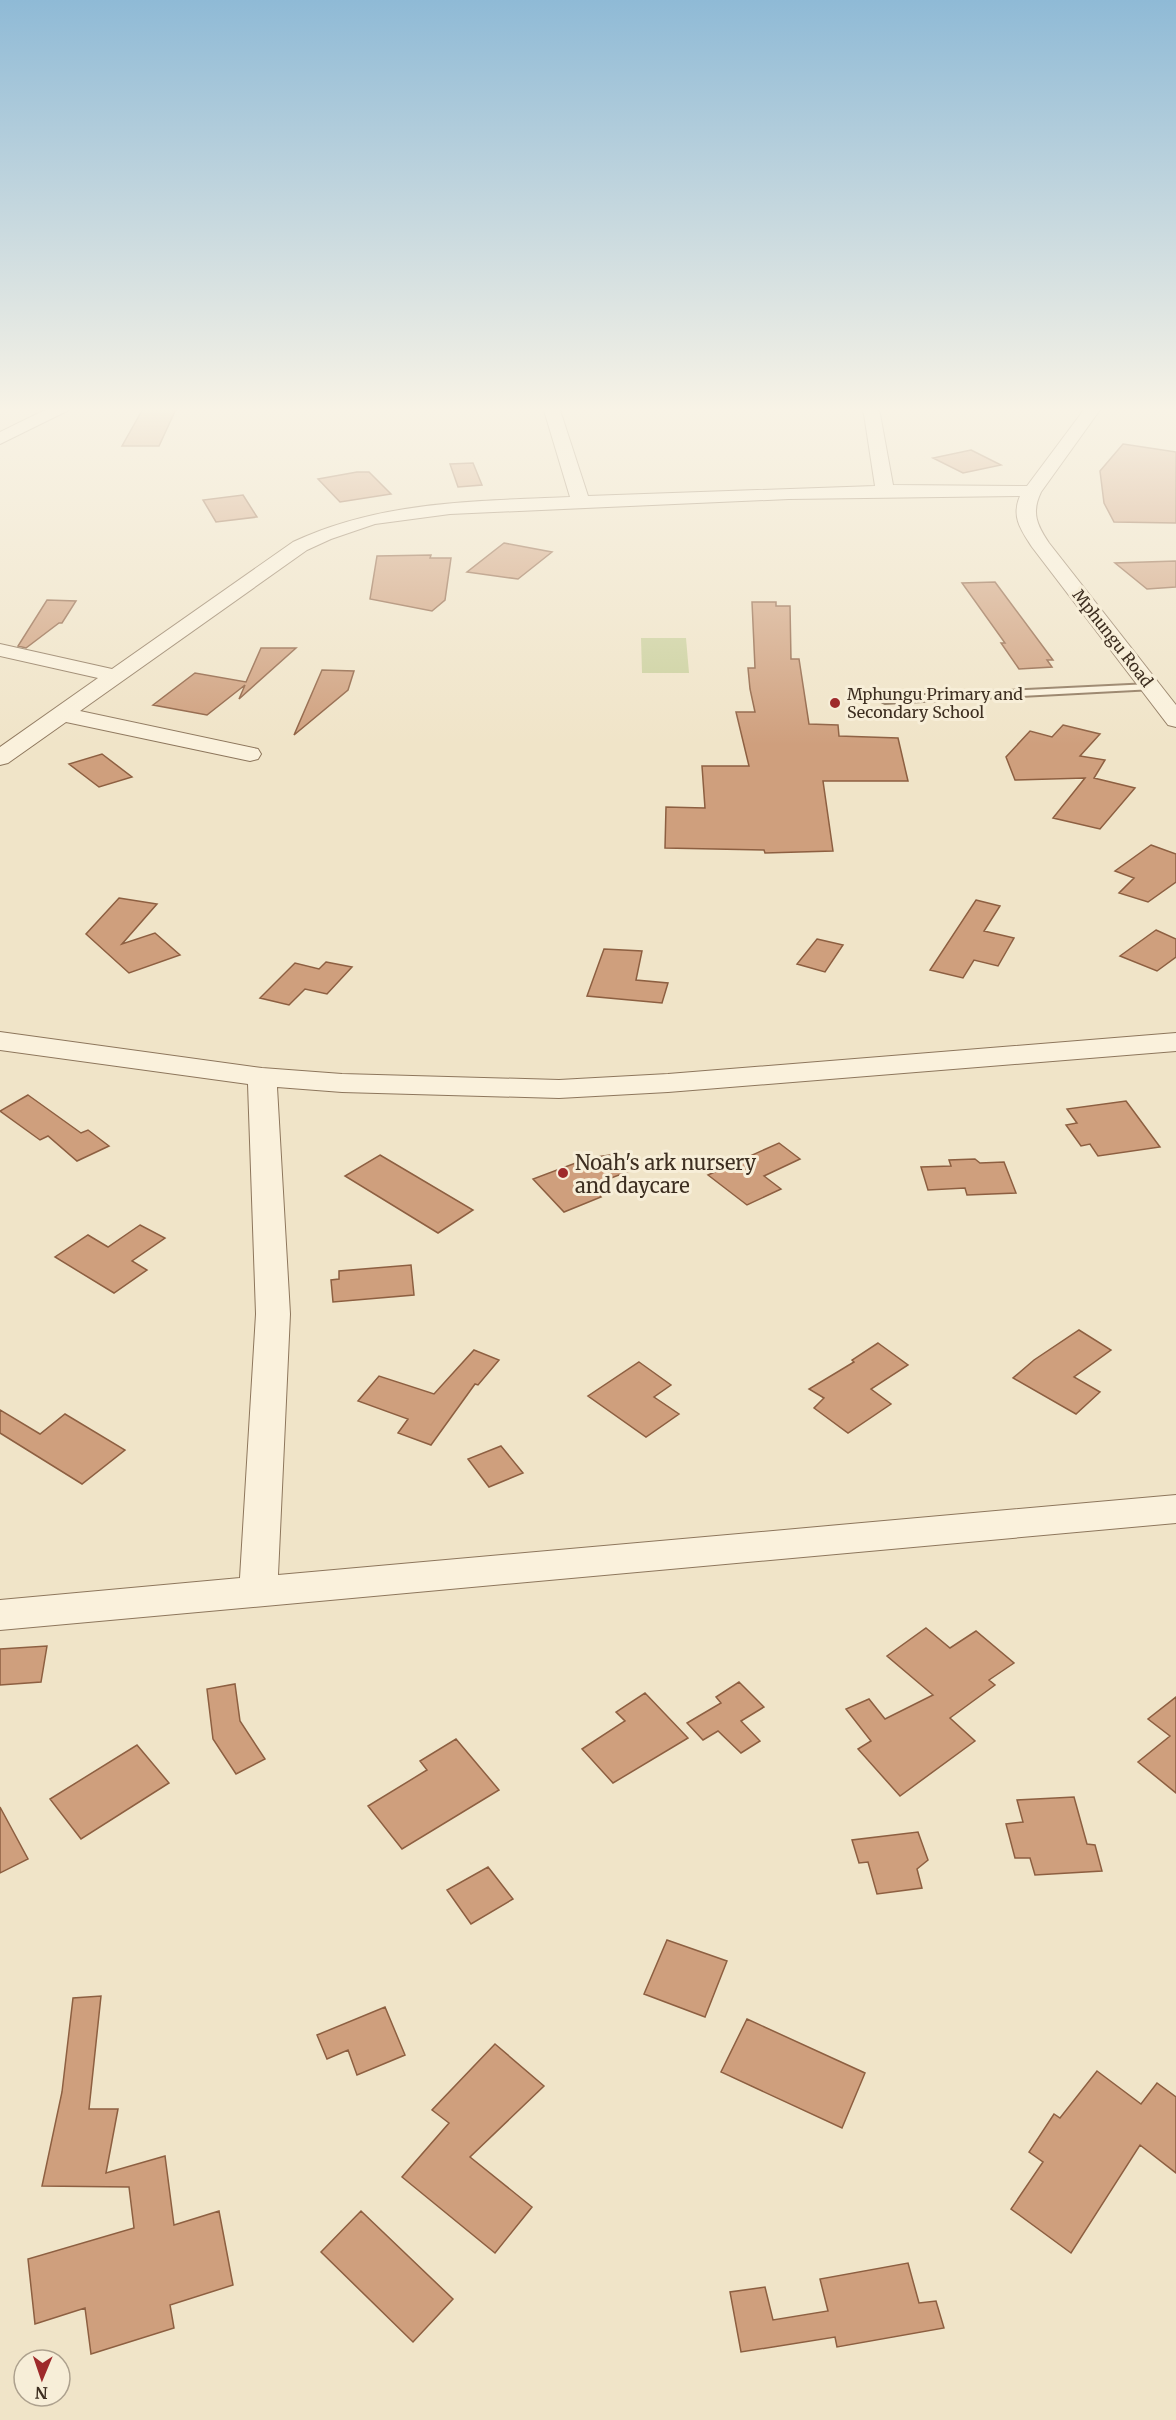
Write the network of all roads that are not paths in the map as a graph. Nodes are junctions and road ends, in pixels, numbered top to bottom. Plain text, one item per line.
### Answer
1 (368, 520) edge
2 (1025, 520) edge
3 (0, 650) edge
4 (116, 676) junction
5 (1150, 687) junction
6 (885, 700) dead end
7 (62, 714) junction
8 (1176, 720) edge
9 (250, 754) dead end
10 (0, 758) edge
11 (0, 1041) edge
12 (1176, 1042) edge
13 (262, 1077) junction
14 (1176, 1509) edge
15 (258, 1593) junction
16 (0, 1615) edge

1 - 4 street
2 - 5 street, Mphungu Road
3 - 4 street
4 - 7 street
5 - 6 lane
5 - 8 street, Mphungu Road
7 - 9 street
7 - 10 street
11 - 13 street
12 - 13 street
13 - 15 street
14 - 15 street
15 - 16 street

